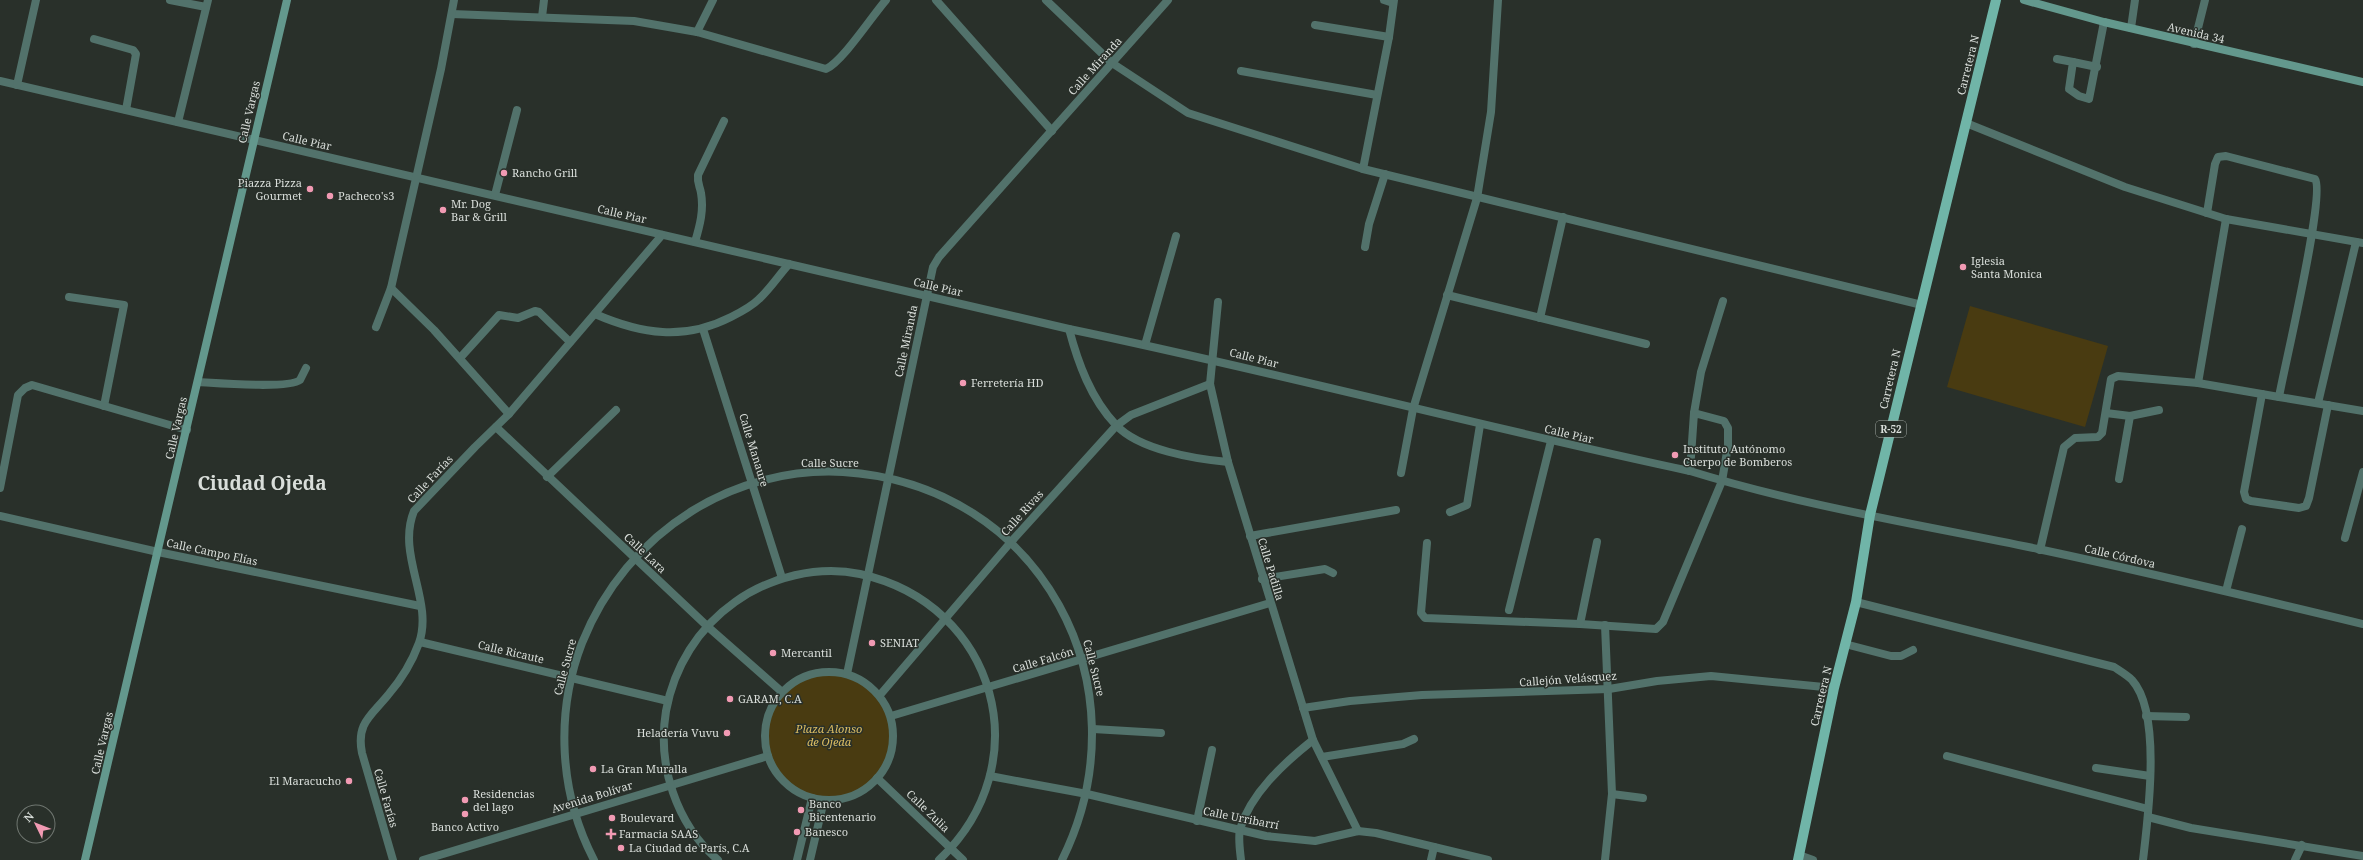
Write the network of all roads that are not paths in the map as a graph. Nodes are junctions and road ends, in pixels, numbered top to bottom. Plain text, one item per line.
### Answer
1 (36, 0) edge
2 (170, 0) edge
3 (287, 0) edge
4 (454, 0) edge
5 (544, 0) edge
6 (713, 0) edge
7 (886, 0) edge
8 (936, 0) edge
9 (1046, 0) edge
10 (1168, 0) edge
11 (1384, 0) edge
12 (1498, 0) edge
13 (1996, 0) edge
14 (2134, 0) edge
15 (2205, 0) edge
16 (1394, 1) edge
17 (2030, 1) edge
18 (207, 4) edge
19 (452, 14) junction
20 (542, 17) junction
21 (2104, 22) junction
22 (1315, 25) dead end
23 (2131, 28) junction
24 (697, 32) junction
25 (1389, 37) junction
26 (94, 39) dead end
27 (2194, 44) junction
28 (2057, 59) dead end
29 (2073, 62) junction
30 (1112, 63) junction
31 (2097, 67) junction
32 (1241, 70) dead end
33 (0, 81) edge
34 (2363, 82) edge
35 (17, 84) junction
36 (1377, 95) junction
37 (126, 110) junction
38 (517, 110) dead end
39 (724, 121) dead end
40 (178, 122) junction
41 (1966, 123) junction
42 (1052, 131) junction
43 (254, 140) junction
44 (1363, 169) junction
45 (1385, 174) junction
46 (416, 177) junction
47 (495, 195) junction
48 (1477, 198) junction
49 (2207, 213) junction
50 (1563, 216) junction
51 (2226, 219) junction
52 (662, 235) junction
53 (2312, 235) junction
54 (1176, 236) dead end
55 (695, 242) junction
56 (2359, 243) edge
57 (1365, 247) dead end
58 (789, 264) junction
59 (391, 288) junction
60 (1447, 295) junction
61 (926, 296) junction
62 (69, 297) dead end
63 (1722, 301) dead end
64 (1218, 302) dead end
65 (1922, 305) junction
66 (595, 314) junction
67 (1540, 318) junction
68 (376, 326) dead end
69 (703, 329) junction
70 (1070, 329) junction
71 (570, 342) junction
72 (1646, 344) dead end
73 (1146, 345) junction
74 (460, 358) junction
75 (1213, 359) junction
76 (306, 368) dead end
77 (198, 382) junction
78 (2198, 383) junction
79 (1210, 384) junction
80 (2262, 394) junction
81 (2278, 397) junction
82 (2318, 403) junction
83 (2328, 405) junction
84 (104, 406) junction
85 (1413, 409) junction
86 (616, 410) dead end
87 (2159, 410) dead end
88 (2363, 410) edge
89 (1694, 413) junction
90 (2106, 413) junction
91 (509, 414) junction
92 (2130, 416) junction
93 (1480, 425) junction
94 (1116, 426) junction
95 (496, 427) junction
96 (187, 430) junction
97 (1551, 441) junction
98 (1228, 462) junction
99 (1690, 471) junction
100 (2363, 472) edge
101 (1401, 473) dead end
102 (546, 477) junction
103 (888, 478) junction
104 (2119, 479) dead end
105 (1722, 481) junction
106 (753, 484) junction
107 (0, 488) edge
108 (1396, 510) dead end
109 (1450, 512) dead end
110 (1870, 515) junction
111 (0, 516) edge
112 (2242, 529) dead end
113 (1250, 536) junction
114 (2345, 538) dead end
115 (1597, 542) dead end
116 (1010, 543) junction
117 (1427, 543) dead end
118 (2040, 550) junction
119 (158, 552) junction
120 (634, 558) junction
121 (1333, 573) dead end
122 (867, 576) junction
123 (782, 578) junction
124 (1262, 579) junction
125 (2226, 591) junction
126 (1856, 602) junction
127 (1270, 603) junction
128 (420, 606) junction
129 (1509, 610) dead end
130 (946, 618) junction
131 (1580, 624) junction
132 (2363, 624) edge
133 (707, 626) junction
134 (1604, 626) junction
135 (420, 642) junction
136 (1846, 644) junction
137 (1913, 650) dead end
138 (1082, 659) junction
139 (847, 674) junction
140 (571, 678) junction
141 (988, 688) junction
142 (1834, 688) junction
143 (1608, 689) junction
144 (782, 692) junction
145 (880, 695) junction
146 (668, 701) junction
147 (1303, 708) junction
148 (891, 716) junction
149 (2146, 716) junction
150 (2186, 718) dead end
151 (1093, 729) junction
152 (1161, 733) dead end
153 (1414, 739) dead end
154 (1313, 740) junction
155 (1212, 750) dead end
156 (768, 756) junction
157 (1947, 756) dead end
158 (1322, 757) junction
159 (2096, 768) dead end
160 (990, 776) junction
161 (2150, 776) junction
162 (878, 778) junction
163 (670, 784) junction
164 (1087, 794) junction
165 (1612, 794) junction
166 (812, 798) junction
167 (1643, 798) dead end
168 (824, 800) junction
169 (2148, 813) junction
170 (575, 814) junction
171 (1197, 821) junction
172 (1240, 831) junction
173 (1358, 831) junction
174 (2302, 845) junction
175 (1434, 848) junction
176 (951, 849) junction
177 (2363, 856) edge
178 (1798, 858) edge
179 (715, 859) edge
180 (85, 860) edge
181 (393, 860) edge
182 (423, 860) edge
183 (594, 860) edge
184 (797, 860) edge
185 (810, 860) edge
186 (939, 860) edge
187 (963, 860) edge
188 (1062, 860) edge
189 (1241, 860) edge
190 (1431, 860) edge
191 (1488, 860) edge
192 (1605, 860) edge
193 (1813, 860) edge
194 (2143, 860) edge
195 (2295, 860) edge

1 - 35 street
2 - 18 street
3 - 43 street, Calle Vargas
4 - 19 street
5 - 20 street
6 - 24 street
7 - 24 street
8 - 42 street
9 - 30 street
10 - 30 street, Calle Miranda
11 - 16 street
12 - 48 street
13 - 41 main road, Carretera N / R-52
14 - 23 street
15 - 27 street
16 - 25 street
17 - 21 street, Avenida 34
18 - 40 street
19 - 20 street
19 - 46 street
20 - 24 street
21 - 23 street, Avenida 34
21 - 31 street
22 - 25 street
23 - 27 street, Avenida 34
25 - 36 street
26 - 37 street
27 - 34 street, Avenida 34
28 - 29 street
29 - 31 street
29 - 31 street
30 - 42 street, Calle Miranda
30 - 44 street
32 - 36 street
33 - 35 street, Calle Piar
35 - 37 street, Calle Piar
36 - 44 street
37 - 40 street, Calle Piar
38 - 47 street
39 - 55 street
40 - 43 street, Calle Piar
41 - 49 street
41 - 65 main road, Carretera N / R-52
42 - 61 street, Calle Miranda
43 - 46 street, Calle Piar
43 - 77 street, Calle Vargas
44 - 45 street
45 - 48 street
45 - 57 street
46 - 47 street, Calle Piar
46 - 59 street
47 - 52 street, Calle Piar
48 - 50 street
48 - 60 street
49 - 51 street
49 - 53 street
50 - 65 street
50 - 67 street
51 - 53 street
51 - 78 street
52 - 55 street, Calle Piar
52 - 66 street, Calle Farías
53 - 56 street
53 - 81 street
54 - 73 street
55 - 58 street, Calle Piar
56 - 82 street
58 - 61 street, Calle Piar
58 - 69 street
59 - 68 street
59 - 74 street
60 - 67 street
60 - 85 street
61 - 70 street, Calle Piar
61 - 103 street, Calle Miranda
62 - 84 street
63 - 89 street
64 - 75 street, Calle Padilla
65 - 110 main road, Carretera N / R-52
66 - 69 street
66 - 71 street, Calle Farías
67 - 72 street
69 - 106 street, Calle Manaure
70 - 73 street, Calle Piar
70 - 94 street
71 - 74 street
71 - 91 street, Calle Farías
73 - 75 street, Calle Piar
74 - 91 street
75 - 79 street, Calle Padilla
75 - 85 street, Calle Piar
76 - 77 street
77 - 96 street, Calle Vargas
78 - 80 street
78 - 90 street
79 - 94 street, Calle Rivas
79 - 98 street, Calle Padilla
80 - 81 street
80 - 83 street
81 - 82 street
82 - 83 street
83 - 88 street
84 - 96 street
84 - 107 street
85 - 93 street, Calle Piar
85 - 101 street
86 - 102 street
87 - 92 street
89 - 99 street
89 - 105 street
90 - 92 street
90 - 118 street
91 - 95 street, Calle Farías
92 - 104 street
93 - 97 street, Calle Piar
93 - 109 street
94 - 98 street
94 - 116 street, Calle Rivas
95 - 102 street, Calle Lara
95 - 128 street, Calle Farías
96 - 119 street, Calle Vargas
97 - 99 street, Calle Piar
97 - 129 street
98 - 113 street, Calle Padilla
99 - 105 street, Calle Piar
100 - 114 street
102 - 120 street, Calle Lara
103 - 106 street, Calle Sucre
103 - 116 street, Calle Sucre
103 - 122 street, Calle Miranda
105 - 110 street, Calle Piar
105 - 134 street
106 - 120 street, Calle Sucre
106 - 123 street, Calle Manaure
108 - 113 street
110 - 118 street, Calle Córdova
110 - 126 main road, Carretera N / R-52
111 - 119 street, Calle Campo Elías
112 - 125 street
113 - 124 street, Calle Padilla
115 - 131 street
116 - 130 street, Calle Rivas
116 - 138 street, Calle Sucre
117 - 131 street
118 - 125 street, Calle Córdova
119 - 128 street, Calle Campo Elías
119 - 180 street, Calle Vargas
120 - 133 street, Calle Lara
120 - 140 street, Calle Sucre
121 - 124 street
122 - 123 street
122 - 130 street
122 - 139 street, Calle Miranda
123 - 133 street
124 - 127 street, Calle Padilla
125 - 132 street, Calle Córdova
126 - 136 main road, Carretera N / R-52
126 - 149 street
127 - 138 street, Calle Falcón
127 - 147 street, Calle Padilla
128 - 135 street, Calle Farías
130 - 141 street
130 - 145 street, Calle Rivas
131 - 134 street
133 - 144 street, Calle Lara
133 - 146 street
134 - 143 street
135 - 140 street, Calle Ricaute
135 - 181 street, Calle Farías
136 - 137 street
136 - 142 main road, Carretera N / R-52
138 - 141 street, Calle Falcón
138 - 151 street, Calle Sucre
139 - 144 street
139 - 145 street
140 - 146 street, Calle Ricaute
140 - 170 street, Calle Sucre
141 - 148 street, Calle Falcón
141 - 160 street
142 - 143 street, Callejón Velásquez
142 - 178 main road, Carretera N / R-52
143 - 147 street, Callejón Velásquez
143 - 165 street
144 - 156 street
145 - 148 street
146 - 163 street
147 - 154 street, Calle Padilla
148 - 162 street
149 - 150 street
149 - 161 street
151 - 152 street
151 - 164 street, Calle Sucre
153 - 158 street
154 - 158 street, Calle Padilla
154 - 172 street
155 - 171 street
156 - 163 street, Avenida Bolívar
156 - 166 street
157 - 169 street
158 - 173 street, Calle Padilla
159 - 161 street
160 - 164 street, Calle Urribarrí
160 - 176 street
161 - 169 street
162 - 168 street
162 - 176 street, Calle Zulia
163 - 170 street, Avenida Bolívar
163 - 179 street
164 - 171 street, Calle Urribarrí
164 - 188 street, Calle Sucre
165 - 167 street
165 - 192 street
166 - 168 street
166 - 184 street
168 - 185 street
169 - 174 street
169 - 194 street
170 - 182 street, Avenida Bolívar
170 - 183 street, Calle Sucre
171 - 172 street, Calle Urribarrí
172 - 173 street, Calle Urribarrí
172 - 189 street
173 - 175 street, Calle Urribarrí
174 - 177 street
174 - 195 street
175 - 190 street
175 - 191 street, Calle Urribarrí
176 - 186 street
176 - 187 street, Calle Zulia
178 - 193 street

